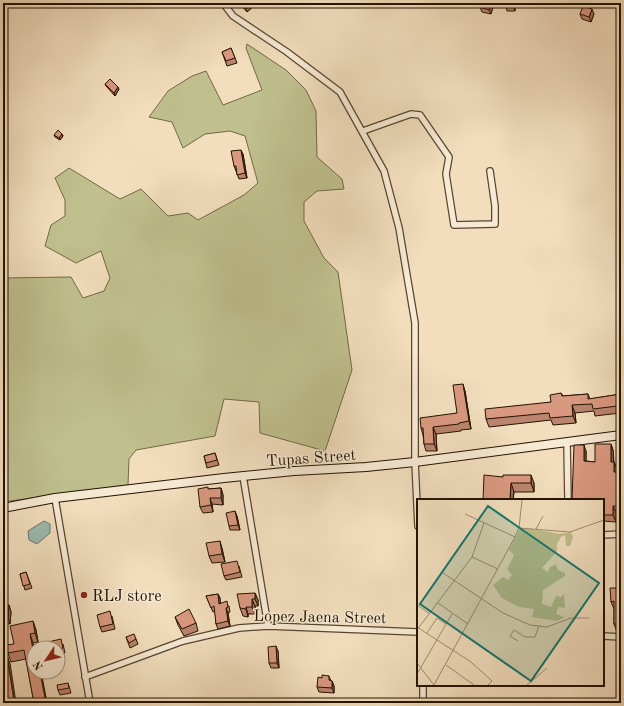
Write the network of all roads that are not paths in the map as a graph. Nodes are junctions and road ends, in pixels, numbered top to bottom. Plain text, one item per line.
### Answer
1 (223, 3) edge
2 (363, 131) junction
3 (490, 171) dead end
4 (621, 434) edge
5 (567, 443) junction
6 (415, 462) junction
7 (243, 476) junction
8 (55, 498) junction
9 (568, 499) edge
10 (417, 505) edge
11 (3, 508) edge
12 (621, 534) edge
13 (604, 535) edge
14 (268, 626) junction
15 (417, 632) edge
16 (604, 636) edge
17 (621, 637) edge
18 (85, 677) junction
19 (423, 686) edge
20 (423, 699) dead end
21 (90, 703) edge

1 - 2 street
2 - 3 street
2 - 6 street
4 - 5 street, Tupas Street
5 - 6 street, Tupas Street
5 - 9 street
6 - 7 street, Tupas Street
6 - 10 street
7 - 8 street, Tupas Street
7 - 14 street
8 - 11 street, Tupas Street
8 - 18 street
12 - 13 street
14 - 15 street, Lopez Jaena Street
14 - 18 street, Lopez Jaena Street
16 - 17 street
18 - 21 street
19 - 20 street

